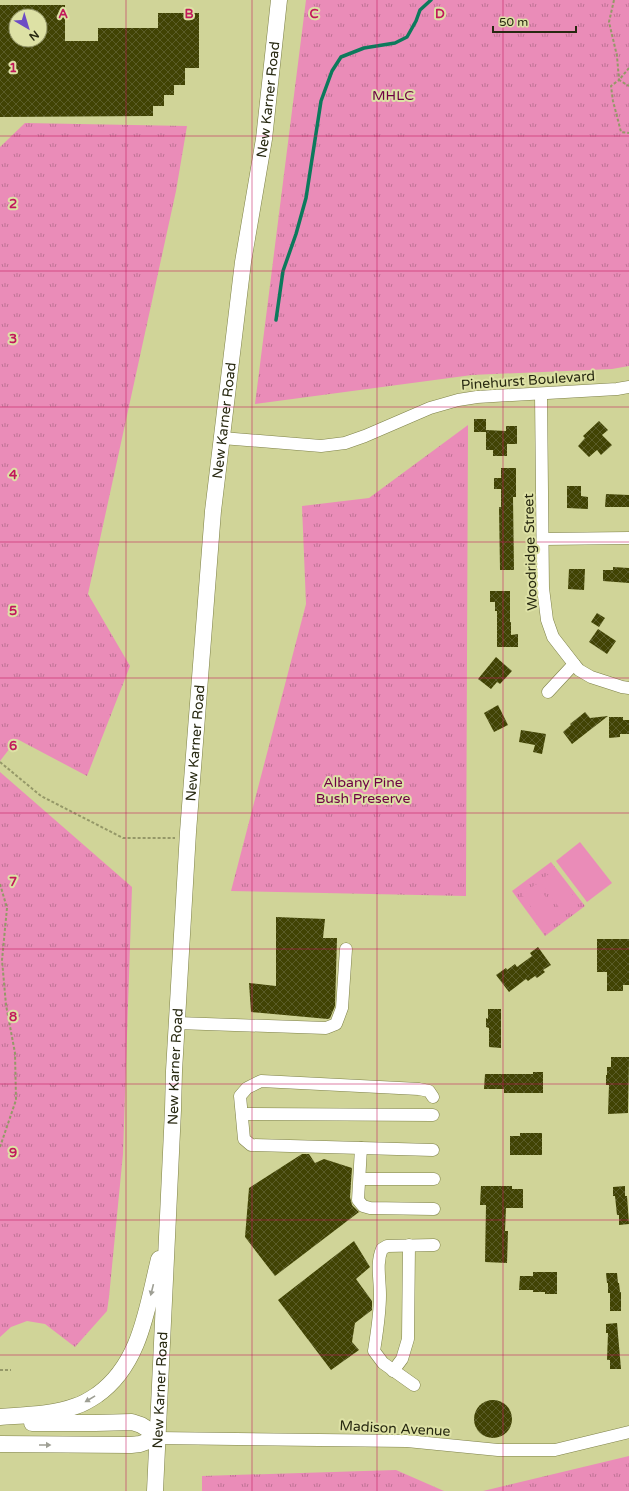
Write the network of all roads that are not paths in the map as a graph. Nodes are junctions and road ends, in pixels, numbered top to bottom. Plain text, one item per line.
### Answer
1 (280, 0) edge
2 (629, 387) edge
3 (541, 394) junction
4 (222, 438) junction
5 (629, 538) edge
6 (543, 539) junction
7 (574, 664) junction
8 (629, 688) edge
9 (548, 692) dead end
10 (346, 949) dead end
11 (177, 1023) junction
12 (433, 1097) dead end
13 (242, 1114) junction
14 (433, 1115) dead end
15 (361, 1148) junction
16 (434, 1150) dead end
17 (360, 1179) junction
18 (434, 1179) dead end
19 (434, 1209) dead end
20 (168, 1225) junction
21 (434, 1244) dead end
22 (409, 1245) junction
23 (393, 1371) junction
24 (414, 1385) dead end
25 (0, 1417) edge
26 (0, 1423) edge
27 (629, 1432) edge
28 (157, 1438) junction
29 (0, 1444) edge
30 (155, 1491) edge

1 - 4 main road, New Karner Road
2 - 3 street, Pinehurst Boulevard
3 - 4 street, Pinehurst Boulevard
3 - 6 street, Woodridge Street
4 - 11 main road, New Karner Road
5 - 6 street
6 - 7 street, Woodridge Street
7 - 8 street, Woodridge Street
7 - 9 street
10 - 11 street
11 - 20 main road, New Karner Road
12 - 13 street
13 - 14 street
13 - 15 street
15 - 16 street
15 - 17 street
17 - 18 street
17 - 19 street
20 -> 25 main road
20 - 28 main road, New Karner Road
21 - 22 street
22 - 23 street
22 - 23 street
23 - 24 street
26 - 28 main road
27 - 28 street, Madison Avenue
29 -> 28 main road
28 - 30 main road, New Karner Road

